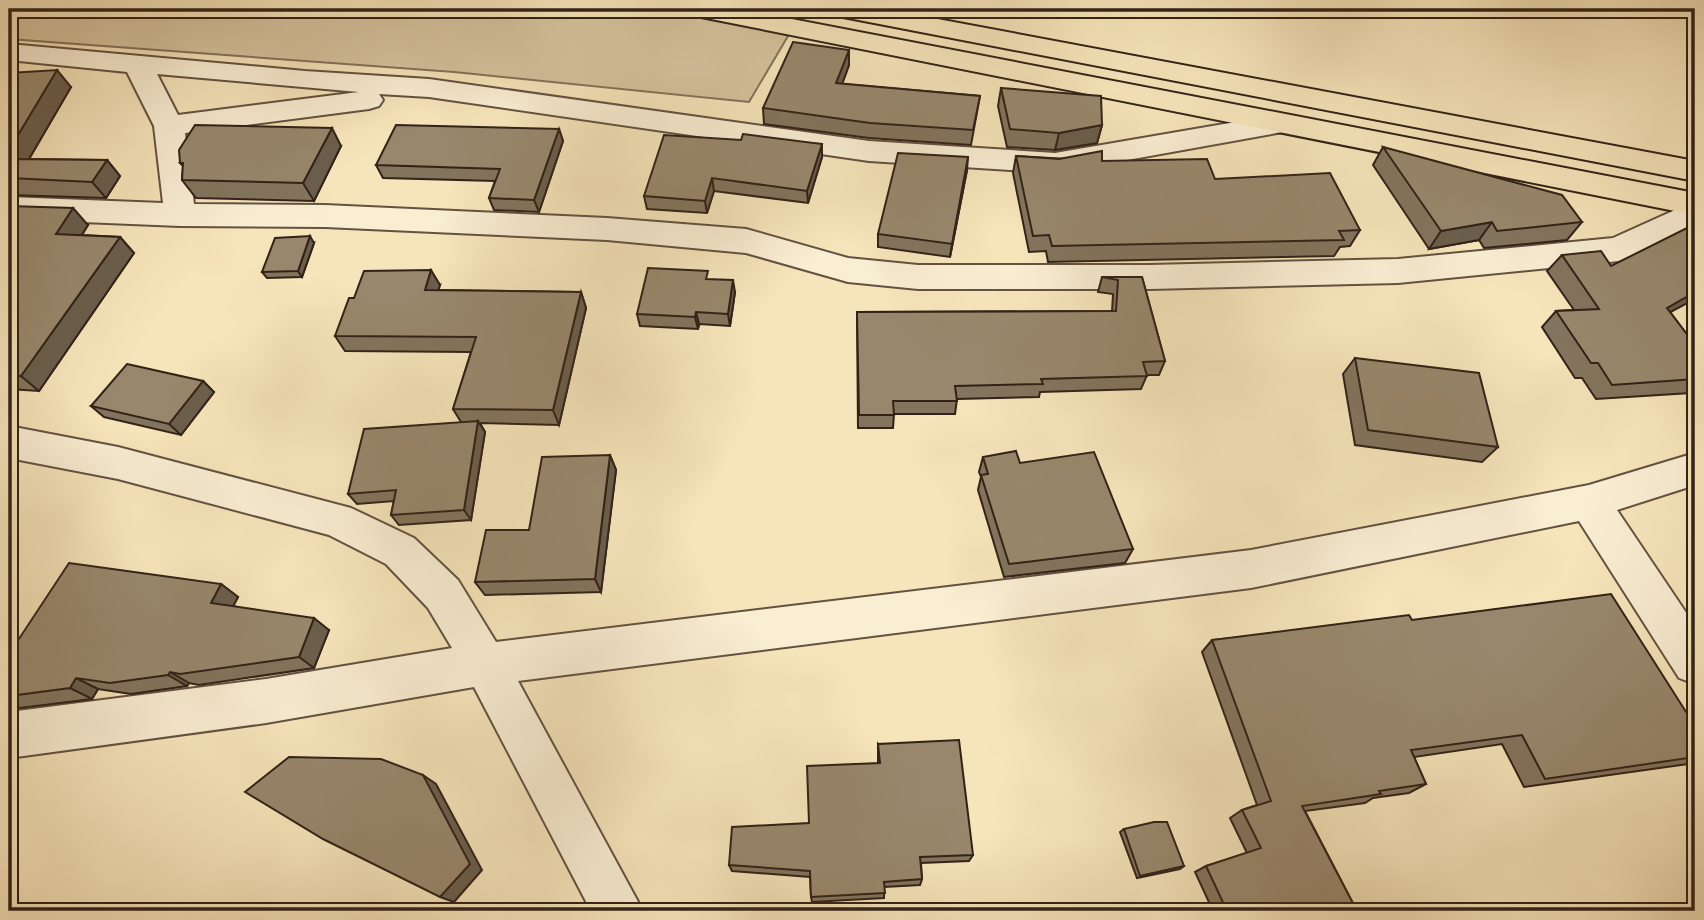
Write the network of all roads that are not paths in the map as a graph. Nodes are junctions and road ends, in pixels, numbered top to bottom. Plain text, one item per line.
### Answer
1 (701, 9) edge
2 (843, 9) edge
3 (9, 52) edge
4 (138, 65) junction
5 (429, 88) junction
6 (1277, 124) junction
7 (169, 127) junction
8 (1695, 171) edge
9 (1695, 204) edge
10 (9, 208) edge
11 (1695, 212) edge
12 (180, 215) junction
13 (9, 442) edge
14 (1695, 469) edge
15 (1589, 502) junction
16 (1695, 663) edge
17 (485, 664) junction
18 (9, 736) edge
19 (618, 911) edge

1 - 6 highway
2 - 8 highway
3 - 4 street
4 - 5 street
4 - 7 street
5 - 6 street
5 - 7 street
6 - 9 highway
7 - 12 street
10 - 12 street
11 - 12 street
13 - 17 street
14 - 15 street
15 - 16 street
15 - 17 street
17 - 18 street
17 - 19 street

